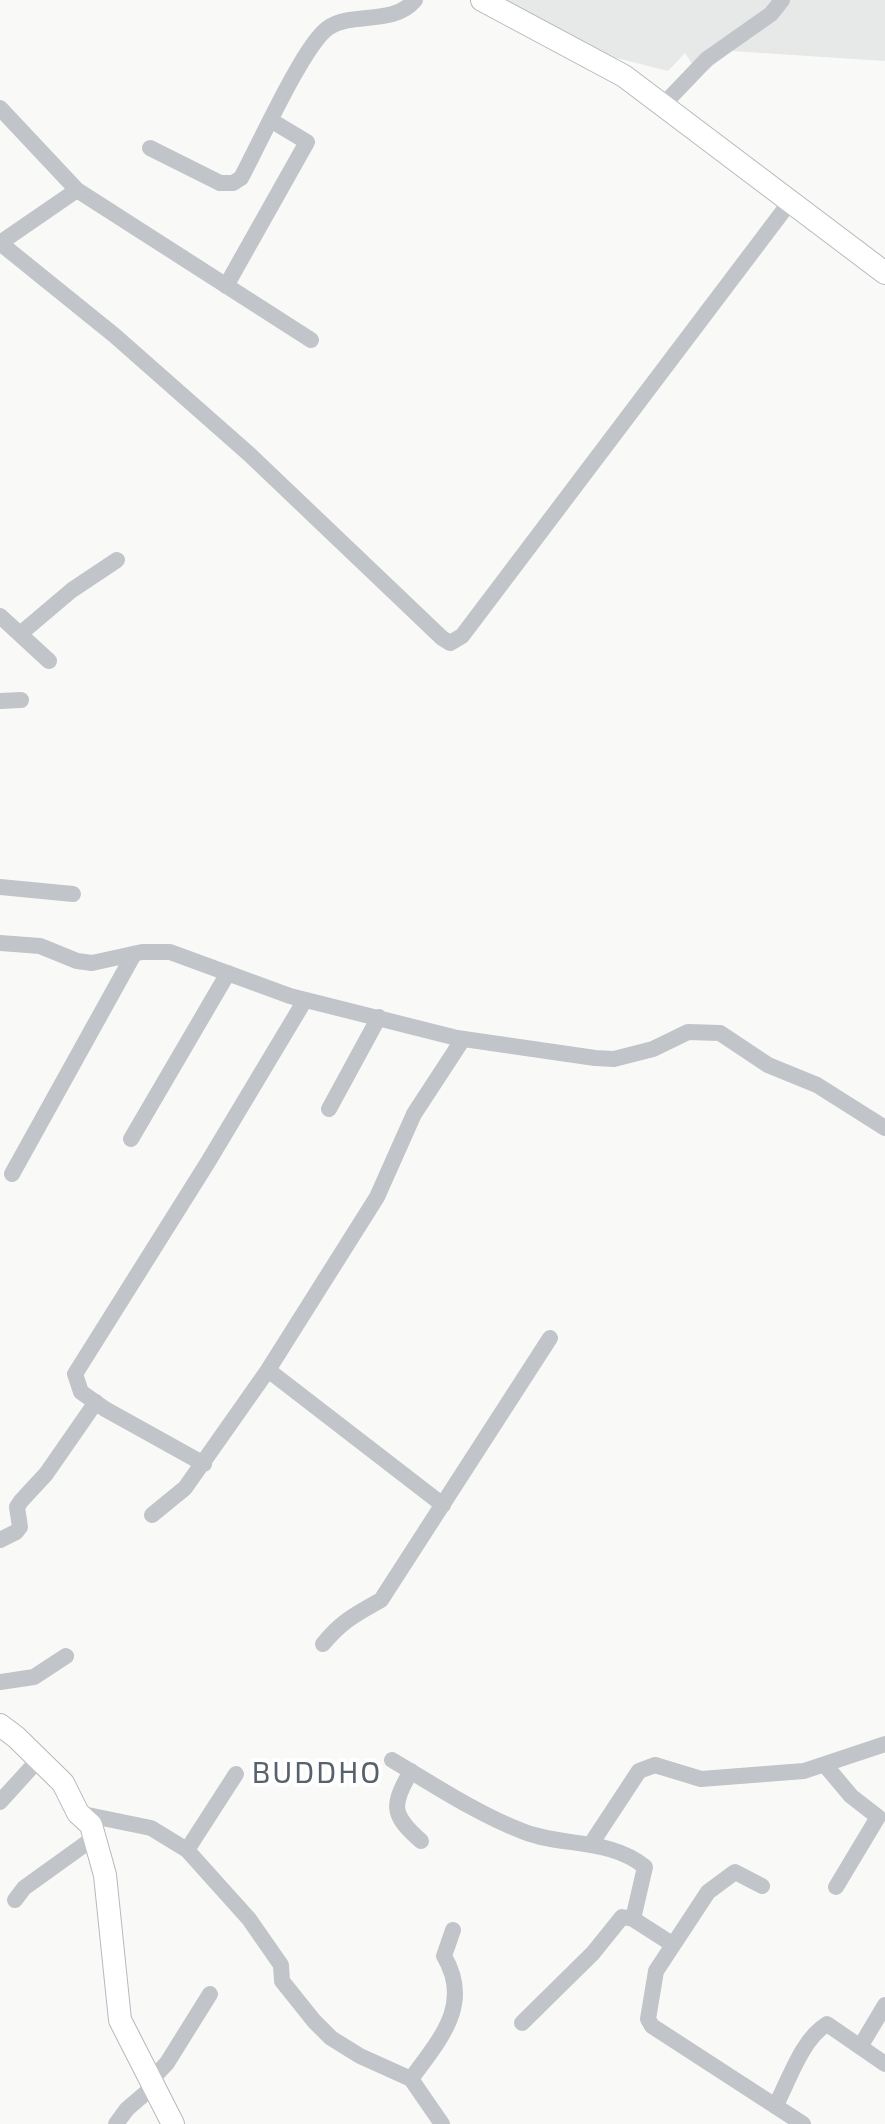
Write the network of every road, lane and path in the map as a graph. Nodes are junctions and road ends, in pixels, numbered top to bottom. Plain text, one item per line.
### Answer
1 (415, 0) edge
2 (482, 0) edge
3 (782, 0) edge
4 (662, 106) junction
5 (0, 108) edge
6 (272, 121) junction
7 (150, 148) dead end
8 (77, 190) junction
9 (790, 202) junction
10 (0, 243) edge
11 (885, 273) edge
12 (226, 286) junction
13 (311, 340) dead end
14 (117, 560) dead end
15 (0, 616) edge
16 (20, 634) junction
17 (49, 661) dead end
18 (21, 700) dead end
19 (0, 701) edge
20 (0, 887) edge
21 (73, 894) dead end
22 (0, 943) edge
23 (134, 954) junction
24 (228, 973) junction
25 (305, 1000) junction
26 (379, 1017) junction
27 (463, 1039) junction
28 (329, 1109) dead end
29 (885, 1128) edge
30 (131, 1139) dead end
31 (12, 1174) dead end
32 (550, 1338) dead end
33 (268, 1370) junction
34 (96, 1402) junction
35 (204, 1464) junction
36 (443, 1505) junction
37 (152, 1515) dead end
38 (0, 1540) edge
39 (323, 1644) dead end
40 (66, 1656) dead end
41 (0, 1682) edge
42 (0, 1725) edge
43 (885, 1744) edge
44 (39, 1759) junction
45 (392, 1760) dead end
46 (825, 1765) junction
47 (411, 1771) junction
48 (236, 1774) dead end
49 (0, 1802) edge
50 (78, 1813) junction
51 (95, 1837) junction
52 (421, 1841) dead end
53 (591, 1844) junction
54 (187, 1850) junction
55 (762, 1886) dead end
56 (836, 1887) dead end
57 (15, 1900) dead end
58 (633, 1919) junction
59 (453, 1930) dead end
60 (672, 1944) junction
61 (210, 1994) dead end
62 (885, 2005) edge
63 (522, 2023) dead end
64 (860, 2047) junction
65 (885, 2064) edge
66 (411, 2079) junction
67 (154, 2082) junction
68 (776, 2105) junction
69 (116, 2124) edge
70 (173, 2124) edge
71 (442, 2124) edge
72 (803, 2124) edge

1 - 6 street
2 - 4 street
3 - 4 street
4 - 9 street
5 - 8 street
6 - 7 street
6 - 12 street
8 - 10 street
8 - 12 street
9 - 10 street
9 - 11 street
12 - 13 street
14 - 16 street
15 - 16 street
16 - 17 street
18 - 19 street
20 - 21 street
22 - 23 street
23 - 24 street
23 - 31 street
24 - 25 street
24 - 30 street
25 - 26 street
25 - 34 street
26 - 27 street
26 - 28 street
27 - 29 street
27 - 33 street
32 - 36 street
33 - 35 street
33 - 36 street
34 - 35 street
34 - 38 street
35 - 37 street
36 - 39 street
40 - 41 street
42 - 44 street
43 - 46 street
44 - 49 street
44 - 50 street
45 - 47 street
46 - 53 street
46 - 56 street
47 - 52 street
47 - 53 street
48 - 54 street
50 - 51 street
50 - 54 street
51 - 57 street
51 - 67 street
53 - 58 street
54 - 66 street
55 - 60 street
58 - 60 street
58 - 63 street
59 - 66 street
60 - 68 street
61 - 67 street
62 - 64 street
64 - 65 street
64 - 68 street
66 - 71 street
67 - 69 street
67 - 70 street
68 - 72 street

